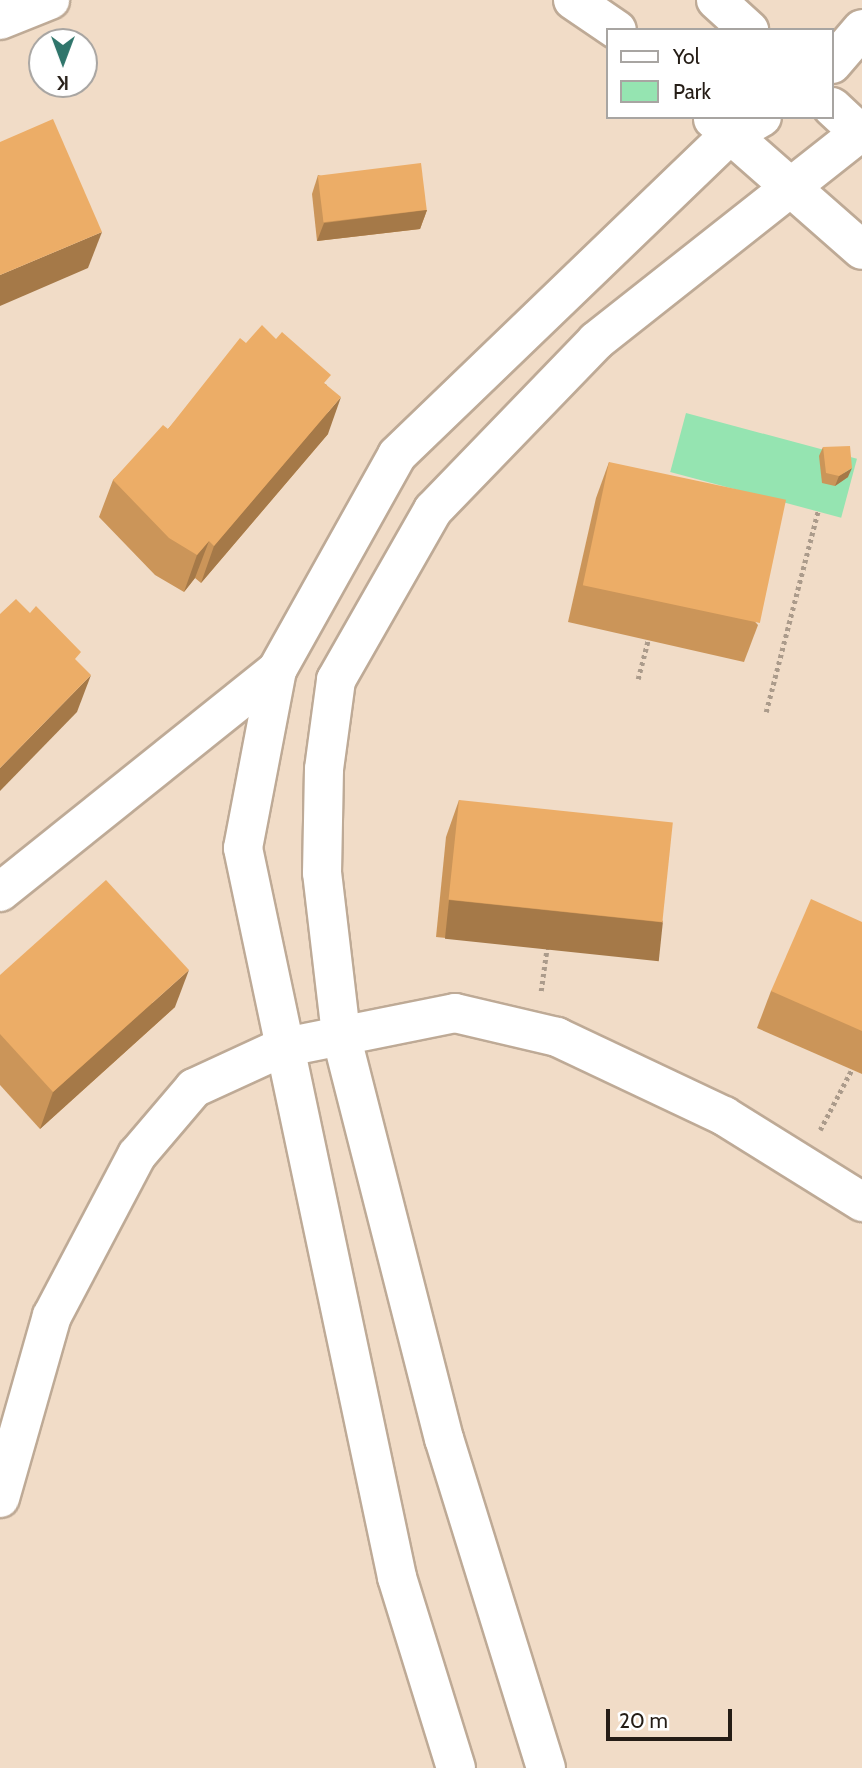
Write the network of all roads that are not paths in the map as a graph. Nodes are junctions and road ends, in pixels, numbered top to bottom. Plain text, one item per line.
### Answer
1 (50, 0) edge
2 (573, 0) edge
3 (716, 0) edge
4 (0, 20) edge
5 (614, 28) edge
6 (747, 28) edge
7 (862, 29) edge
8 (834, 62) edge
9 (754, 119) edge
10 (854, 126) edge
11 (721, 127) edge
12 (796, 188) junction
13 (862, 250) edge
14 (277, 670) junction
15 (0, 892) edge
16 (341, 1034) junction
17 (281, 1048) junction
18 (862, 1202) edge
19 (0, 1498) edge
20 (456, 1768) edge
21 (546, 1768) edge

1 - 4 main road
2 - 5 main road
3 - 6 main road
7 - 8 main road
9 - 11 main road
10 - 12 main road
11 - 12 main road
11 - 14 main road
12 - 13 main road
12 - 16 main road
14 - 15 main road
14 - 17 main road
16 - 17 main road
16 - 18 main road
16 - 21 main road
17 - 19 main road
17 - 20 main road

